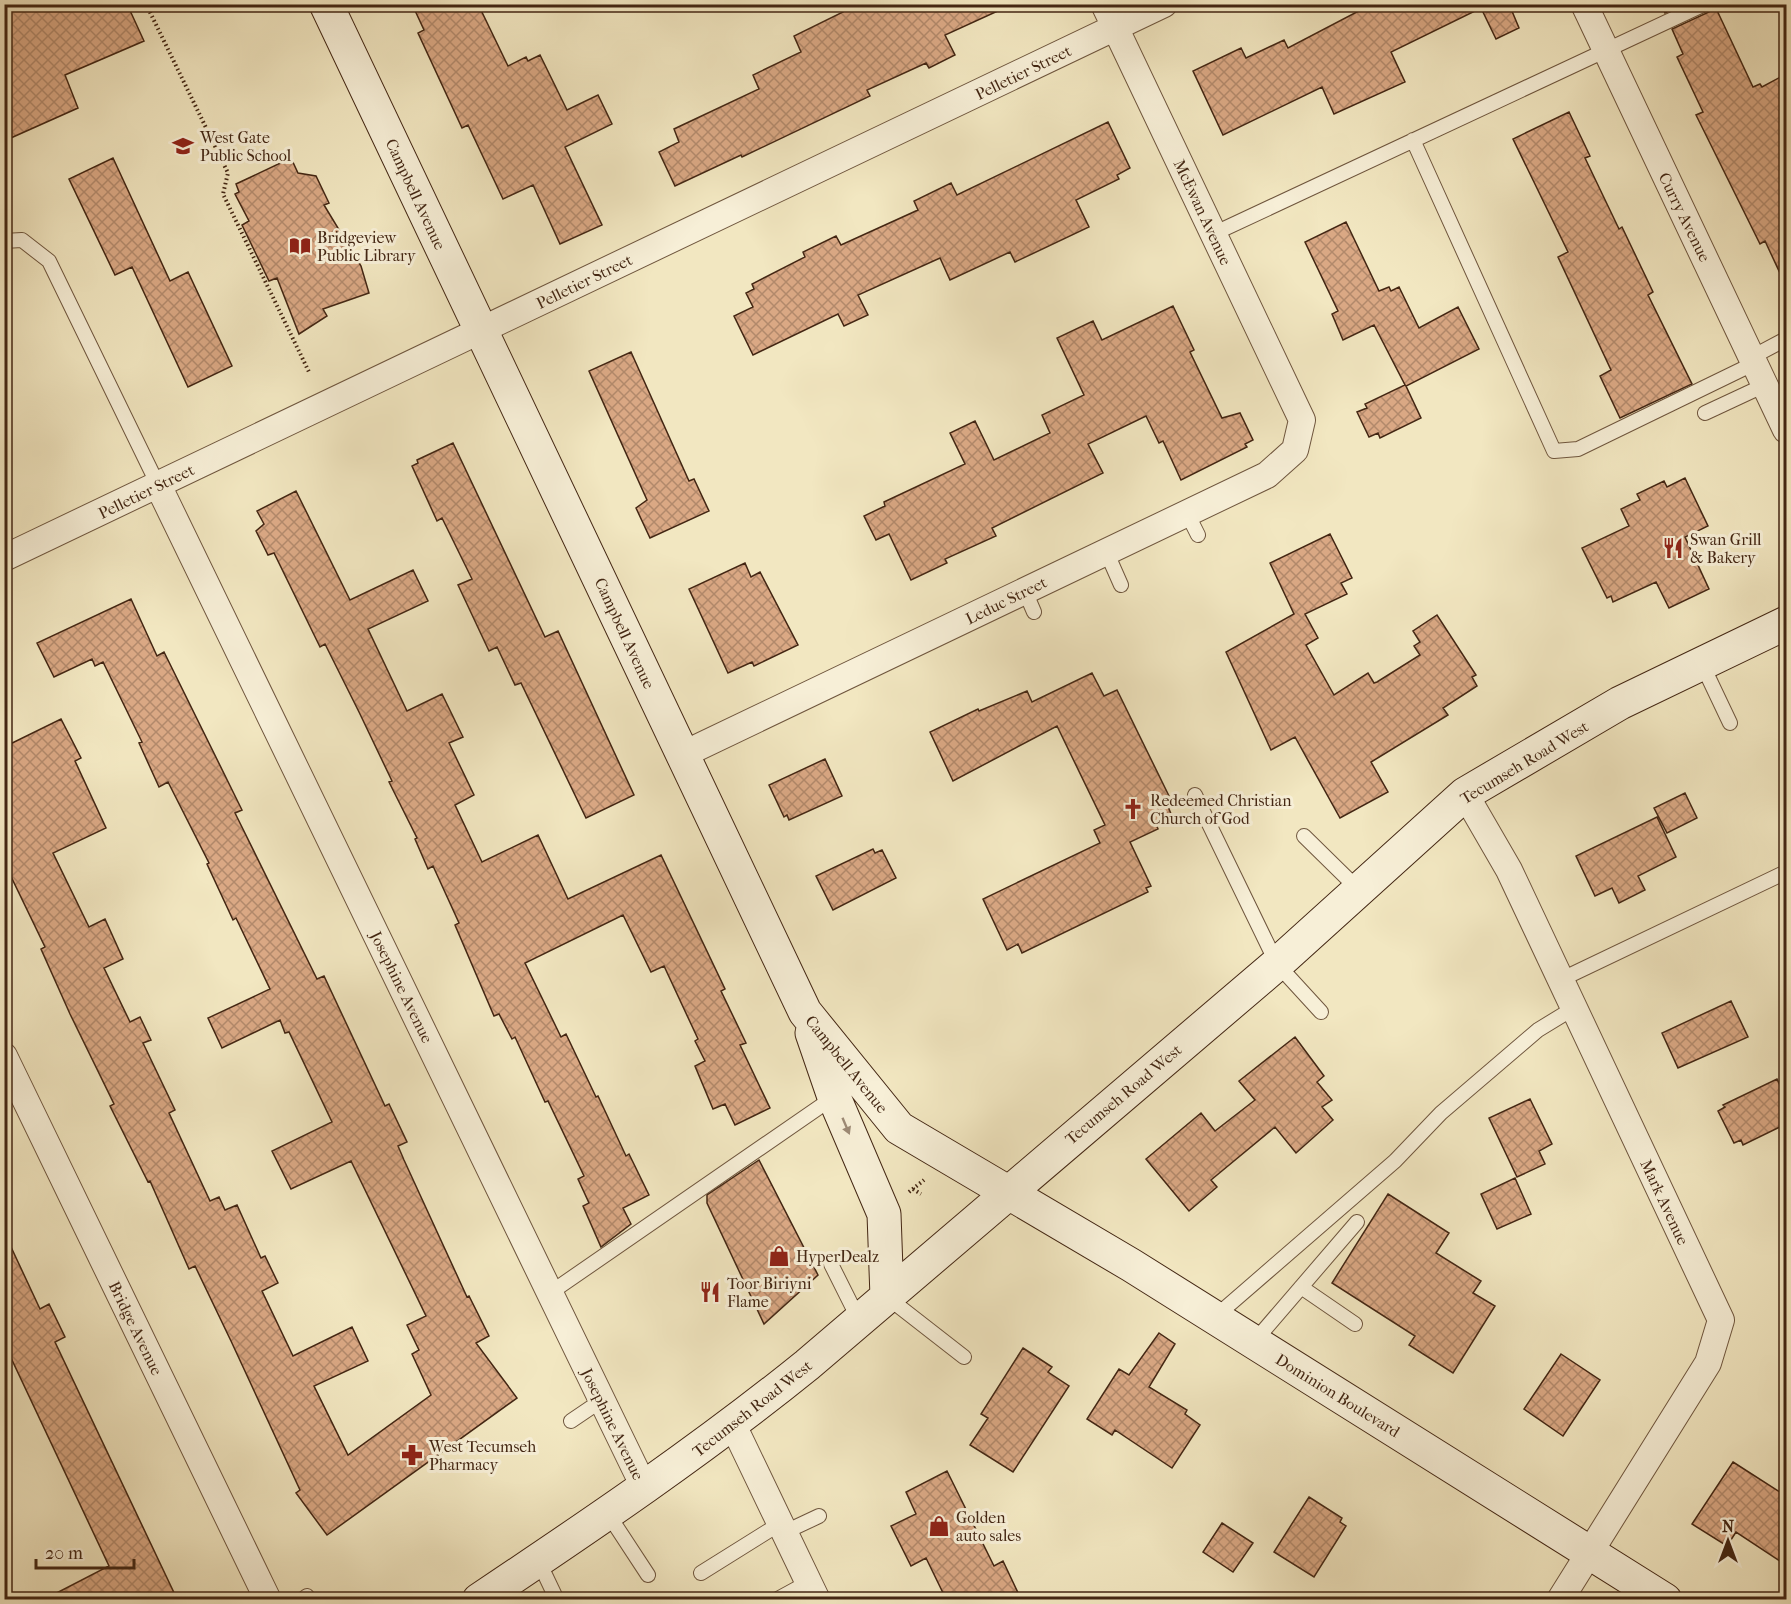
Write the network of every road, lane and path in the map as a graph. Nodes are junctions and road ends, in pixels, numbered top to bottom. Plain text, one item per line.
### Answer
1 (146, 4) edge
2 (326, 4) edge
3 (1104, 4) edge
4 (1164, 4) edge
5 (1584, 4) edge
6 (1704, 4) edge
7 (1115, 28) junction
8 (1606, 50) junction
9 (1413, 140) junction
10 (1213, 234) junction
11 (4, 241) edge
12 (481, 331) junction
13 (1786, 339) edge
14 (1757, 368) junction
15 (310, 374) dead end
16 (1705, 413) dead end
17 (1302, 420) joint
18 (1786, 430) edge
19 (158, 485) junction
20 (1106, 551) junction
21 (4, 558) edge
22 (1121, 585) dead end
23 (1786, 623) edge
24 (1702, 664) junction
25 (1730, 723) dead end
26 (682, 755) junction
27 (1465, 794) junction
28 (1195, 795) dead end
29 (1304, 836) dead end
30 (1786, 872) edge
31 (1359, 890) junction
32 (1277, 964) junction
33 (1560, 980) junction
34 (1574, 1008) junction
35 (805, 1012) junction
36 (1321, 1012) dead end
37 (4, 1056) edge
38 (834, 1096) junction
39 (913, 1189) dead end
40 (1010, 1191) junction
41 (921, 1194) dead end
42 (1357, 1222) dead end
43 (831, 1264) dead end
44 (1300, 1287) junction
45 (550, 1293) junction
46 (887, 1297) junction
47 (1213, 1318) junction
48 (859, 1320) junction
49 (1355, 1324) dead end
50 (1253, 1343) junction
51 (964, 1357) dead end
52 (602, 1400) junction
53 (571, 1421) dead end
54 (733, 1425) junction
55 (645, 1489) junction
56 (608, 1514) junction
57 (819, 1516) dead end
58 (783, 1528) junction
59 (1590, 1552) junction
60 (538, 1560) junction
61 (701, 1573) dead end
62 (648, 1575) dead end
63 (813, 1591) edge
64 (268, 1599) edge
65 (479, 1599) edge
66 (557, 1599) edge
67 (776, 1599) edge
68 (1560, 1599) edge
69 (1665, 1599) edge

1 - 15 path
2 - 12 street, Campbell Avenue
3 - 7 street, McEwan Avenue
4 - 7 street, Pelletier Street
5 - 8 street, Curry Avenue
6 - 8 lane
7 - 10 street, McEwan Avenue
7 - 12 street, Pelletier Street
8 - 9 lane
8 - 14 street, Curry Avenue
9 - 10 lane
9 - 14 lane
10 - 17 street, McEwan Avenue
11 - 19 lane
12 - 19 street, Pelletier Street
12 - 26 street, Campbell Avenue
13 - 14 lane
14 - 16 lane
14 - 18 street, Curry Avenue
17 - 20 street, Leduc Street
19 - 21 street, Pelletier Street
19 - 45 street, Josephine Avenue
20 - 22 lane
20 - 26 street, Leduc Street
23 - 24 street, Tecumseh Road West
24 - 25 lane
24 - 27 street, Tecumseh Road West
26 - 35 street, Campbell Avenue
27 - 31 street, Tecumseh Road West
27 - 33 street, Mark Avenue
28 - 32 lane
29 - 31 lane
30 - 33 lane
31 - 32 street, Tecumseh Road West
32 - 36 lane
32 - 40 street, Tecumseh Road West
33 - 34 street, Mark Avenue
34 - 47 lane
34 - 59 street, Mark Avenue
35 - 38 street
35 - 40 street, Campbell Avenue
37 - 64 street, Bridge Avenue
38 - 45 lane
38 -> 46 street
39 - 41 path
40 - 46 street, Tecumseh Road West
40 - 47 street, Dominion Boulevard
42 - 44 lane
43 - 48 lane
44 - 49 lane
44 - 50 lane
45 - 52 street, Josephine Avenue
46 - 48 street, Tecumseh Road West
46 - 51 lane
47 - 50 street, Dominion Boulevard
48 - 54 street, Tecumseh Road West
50 - 59 street, Dominion Boulevard
52 - 53 lane
52 - 55 street, Josephine Avenue
54 - 55 street, Tecumseh Road West
54 - 58 street
55 - 56 street, Tecumseh Road West
56 - 60 street, Tecumseh Road West
56 - 62 lane
57 - 58 lane
58 - 61 lane
58 - 63 street
59 - 68 street, Mark Avenue
59 - 69 street, Dominion Boulevard
60 - 65 street, Tecumseh Road West
60 - 66 lane
63 - 67 lane

